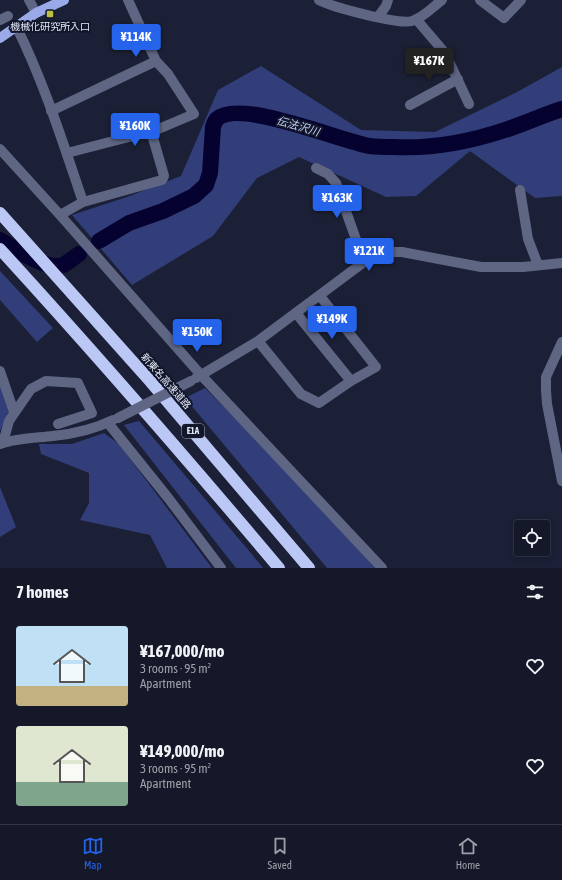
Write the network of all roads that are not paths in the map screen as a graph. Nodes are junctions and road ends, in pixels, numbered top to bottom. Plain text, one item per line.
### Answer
1 (29, 0) edge
2 (64, 0) edge
3 (128, 0) edge
4 (319, 0) edge
5 (388, 0) edge
6 (442, 0) edge
7 (480, 0) edge
8 (521, 0) edge
9 (36, 13) junction
10 (378, 17) junction
11 (416, 19) junction
12 (16, 26) junction
13 (0, 38) edge
14 (156, 61) junction
15 (458, 79) junction
16 (469, 104) dead end
17 (410, 105) dead end
18 (51, 111) junction
19 (151, 131) junction
20 (0, 149) edge
21 (67, 153) junction
22 (316, 168) dead end
23 (520, 190) dead end
24 (84, 202) junction
25 (0, 213) edge
26 (60, 215) junction
27 (0, 249) edge
28 (364, 262) junction
29 (562, 263) edge
30 (538, 265) junction
31 (320, 296) junction
32 (296, 313) junction
33 (258, 341) junction
34 (562, 342) edge
35 (0, 371) edge
36 (201, 375) junction
37 (351, 381) junction
38 (14, 412) junction
39 (113, 420) junction
40 (58, 424) dead end
41 (2, 444) edge
42 (562, 481) edge
43 (221, 568) edge
44 (279, 568) edge
45 (309, 568) edge
46 (382, 568) edge

1 - 9 street
2 - 9 main road
3 - 14 street
4 - 10 street
5 - 10 street
6 - 11 street
7 - 8 street
9 - 12 main road
10 - 11 street
11 - 15 street
12 - 13 main road
12 - 18 street
14 - 18 street
14 - 19 street
15 - 16 street
15 - 17 street
18 - 21 street
19 - 21 street
19 - 24 street
20 - 26 street
21 - 24 street
22 - 28 street
23 - 30 street
24 - 26 street
25 - 45 highway, 新東名高速道路 / E1A
26 - 36 street
27 - 44 highway, E1A
28 - 30 street
28 - 31 street
29 - 30 street
31 - 32 street
31 - 37 street
32 - 33 street
32 - 37 street
33 - 36 street
33 - 37 street
34 - 42 street
35 - 38 street
36 - 39 street, bridge
36 - 46 street
38 - 40 street
38 - 41 street
39 - 41 street
39 - 43 street

